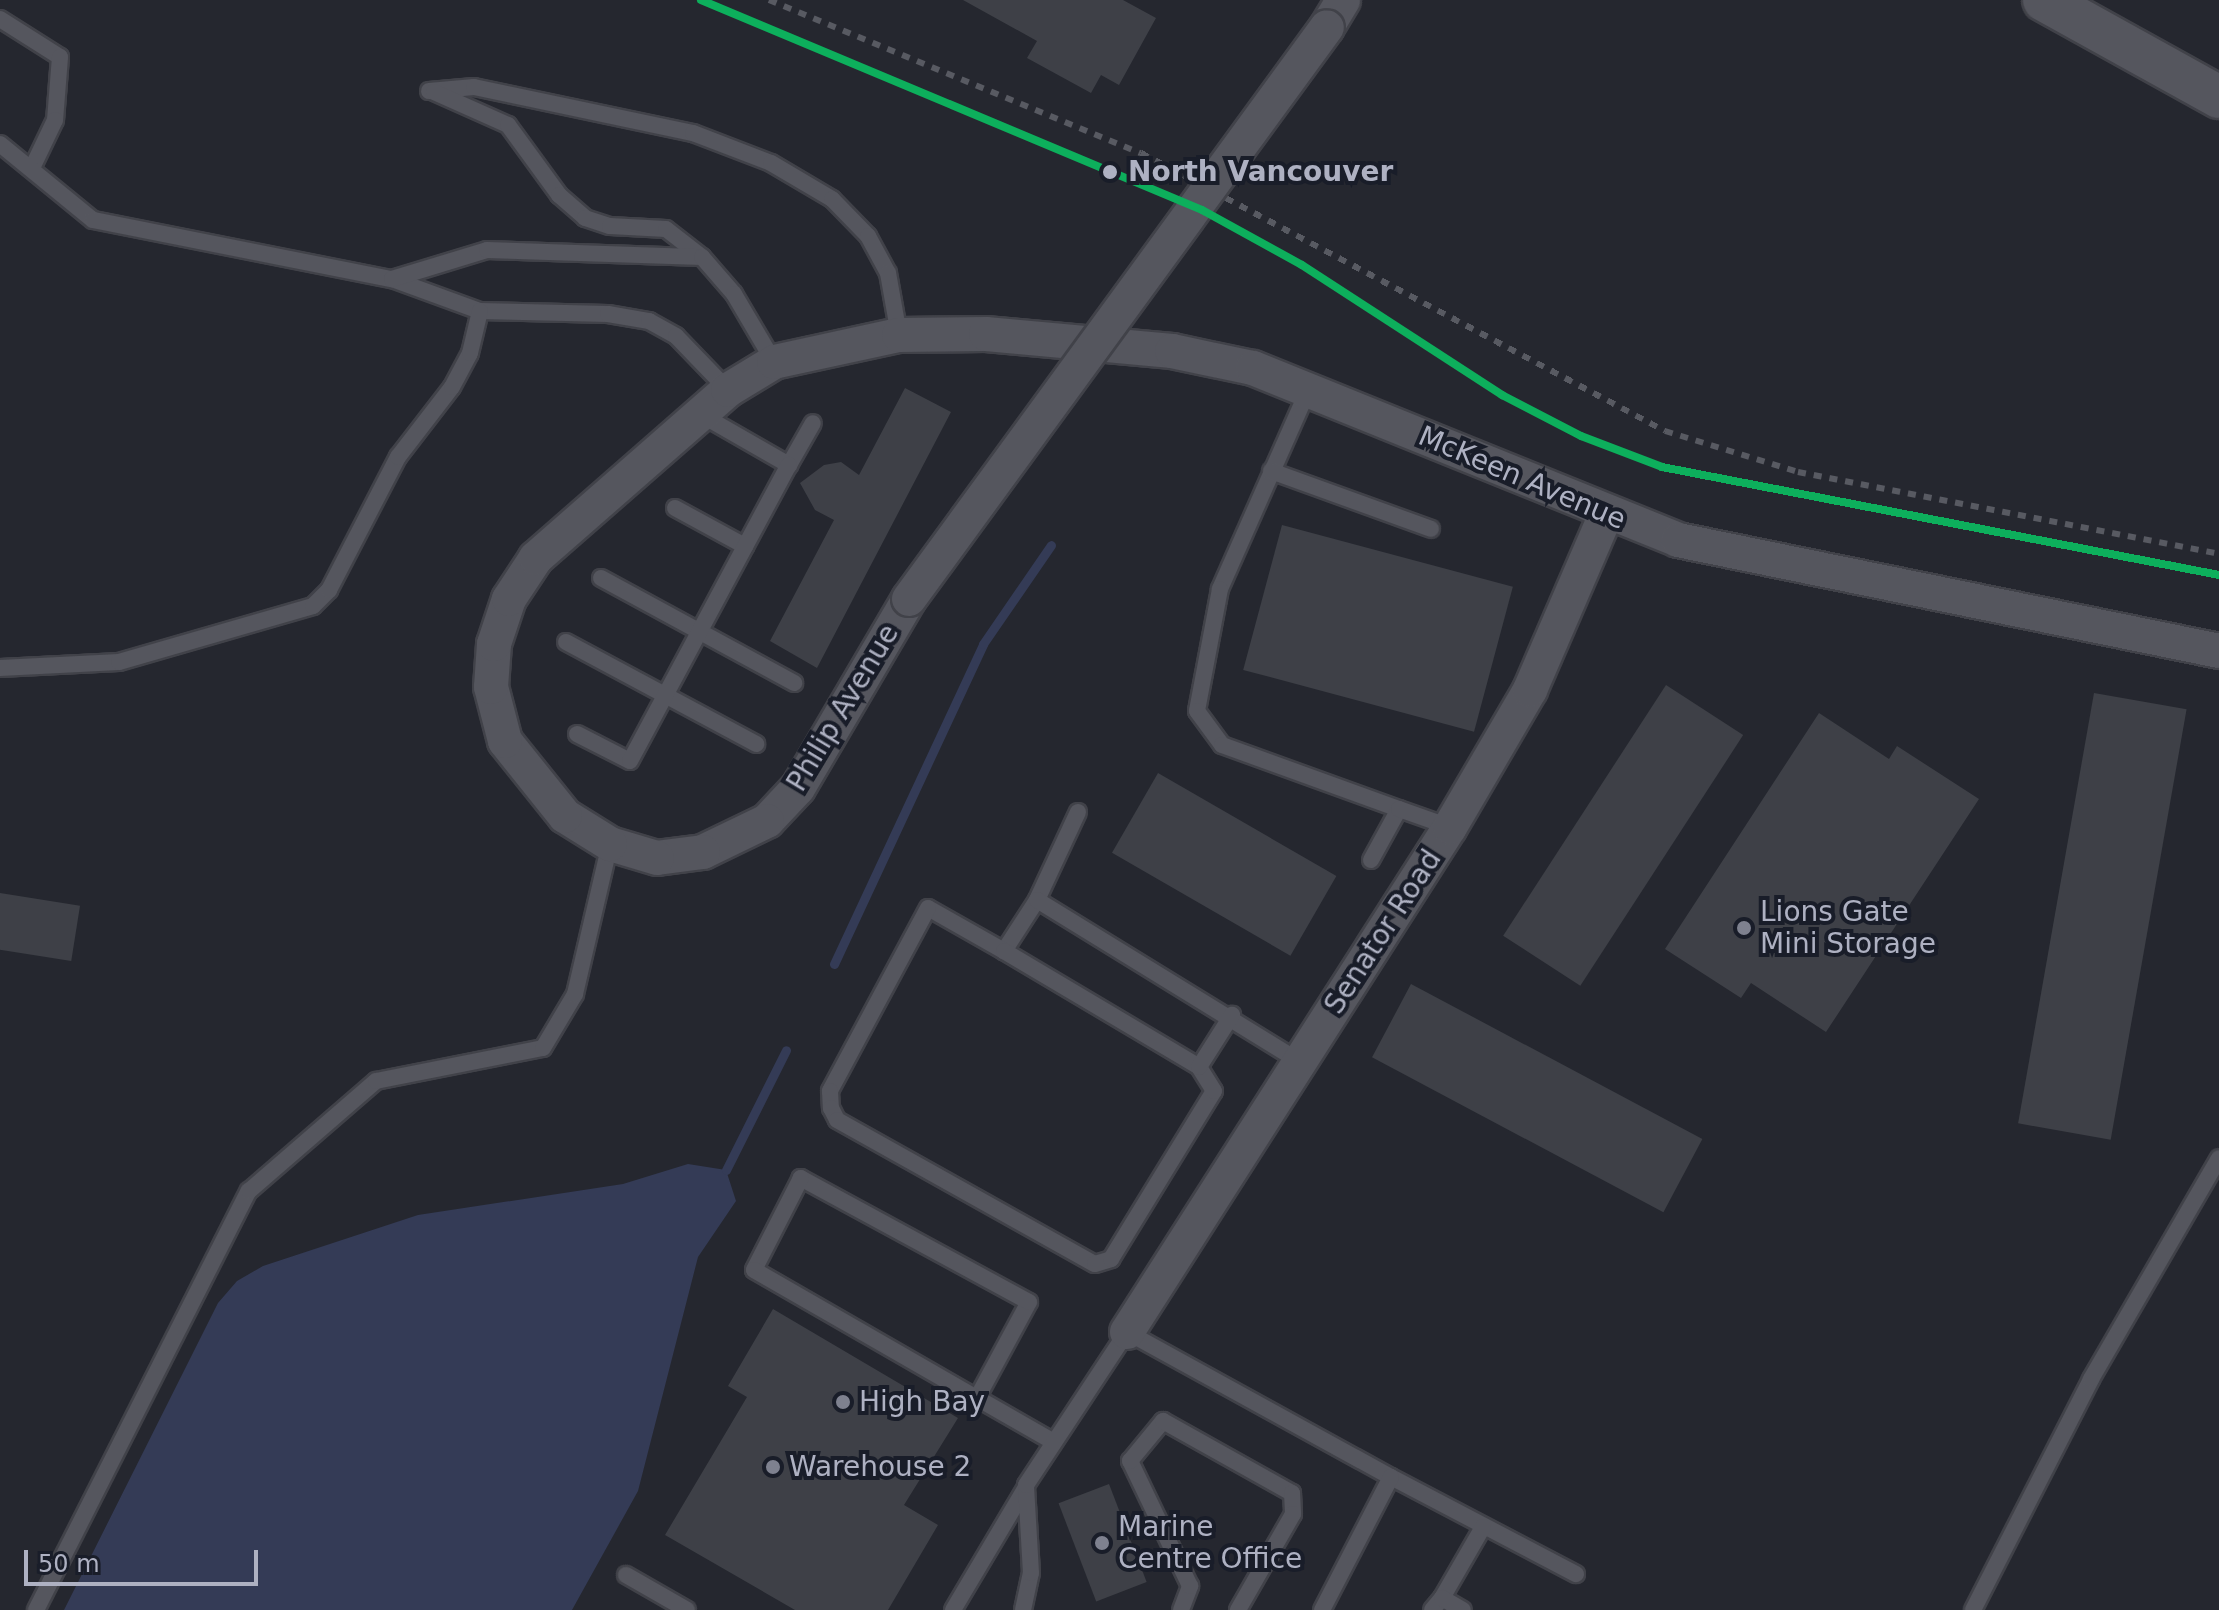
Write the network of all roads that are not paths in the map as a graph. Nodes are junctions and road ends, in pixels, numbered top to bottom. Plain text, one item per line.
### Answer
1 (2044, 0) edge
2 (1335, 13) edge
3 (0, 19) edge
4 (2219, 97) edge
5 (0, 144) edge
6 (33, 166) junction
7 (702, 257) junction
8 (392, 279) junction
9 (480, 311) junction
10 (899, 335) junction
11 (827, 348) joint
12 (774, 362) junction
13 (1309, 388) junction
14 (728, 390) junction
15 (700, 414) junction
16 (813, 423) dead end
17 (789, 465) junction
18 (1271, 471) junction
19 (675, 508) dead end
20 (1606, 514) junction
21 (1431, 529) dead end
22 (745, 546) junction
23 (601, 578) dead end
24 (700, 631) junction
25 (566, 642) dead end
26 (2219, 651) edge
27 (0, 668) edge
28 (794, 683) dead end
29 (665, 695) junction
30 (577, 734) dead end
31 (756, 744) dead end
32 (1399, 809) junction
33 (1078, 812) dead end
34 (1450, 827) junction
35 (610, 844) junction
36 (1371, 860) dead end
37 (1037, 900) junction
38 (1004, 951) junction
39 (1232, 1015) junction
40 (1300, 1062) junction
41 (1199, 1067) junction
42 (2219, 1158) edge
43 (1127, 1332) junction
44 (977, 1398) junction
45 (1052, 1441) junction
46 (1391, 1477) junction
47 (1026, 1485) junction
48 (1483, 1527) junction
49 (1576, 1574) dead end
50 (626, 1575) dead end
51 (1437, 1604) edge
52 (36, 1610) edge
53 (687, 1610) edge
54 (953, 1610) edge
55 (1023, 1610) edge
56 (1181, 1610) edge
57 (1238, 1610) edge
58 (1322, 1610) edge
59 (1463, 1610) edge
60 (1973, 1610) edge

1 - 4 street
2 - 35 street, Philip Avenue, bridge
3 - 6 lane
5 - 6 lane
6 - 8 lane
7 - 8 lane
7 - 10 lane
7 - 12 lane
8 - 9 lane
9 - 14 lane
9 - 27 lane
10 - 11 street, McKeen Avenue
10 - 13 street, McKeen Avenue
11 - 12 street, Philip Avenue
12 - 14 street, Philip Avenue
13 - 18 lane
13 - 20 street, McKeen Avenue
14 - 15 street, Philip Avenue
15 - 17 lane
15 - 35 street, Philip Avenue
16 - 17 lane
17 - 22 lane
18 - 21 lane
18 - 32 lane
19 - 22 lane
20 - 26 street, McKeen Avenue
20 - 34 street, Senator Road
22 - 24 lane
23 - 24 lane
24 - 28 lane
24 - 29 lane
25 - 29 lane
29 - 30 lane
29 - 31 lane
32 - 34 lane
32 - 36 lane
33 - 37 lane
34 - 40 street, Senator Road
35 - 52 lane
37 - 38 lane
37 - 39 lane
38 - 41 lane
38 - 41 lane
39 - 40 lane
39 - 41 lane
40 - 43 street, Senator Road
42 - 60 lane
43 - 45 lane
43 - 46 lane
44 - 44 lane
44 - 45 lane
45 - 47 lane
46 - 48 lane
46 - 58 lane
47 - 54 lane
47 - 55 lane
48 - 49 lane
48 - 51 lane
50 - 53 lane
51 - 59 lane
56 - 57 lane

